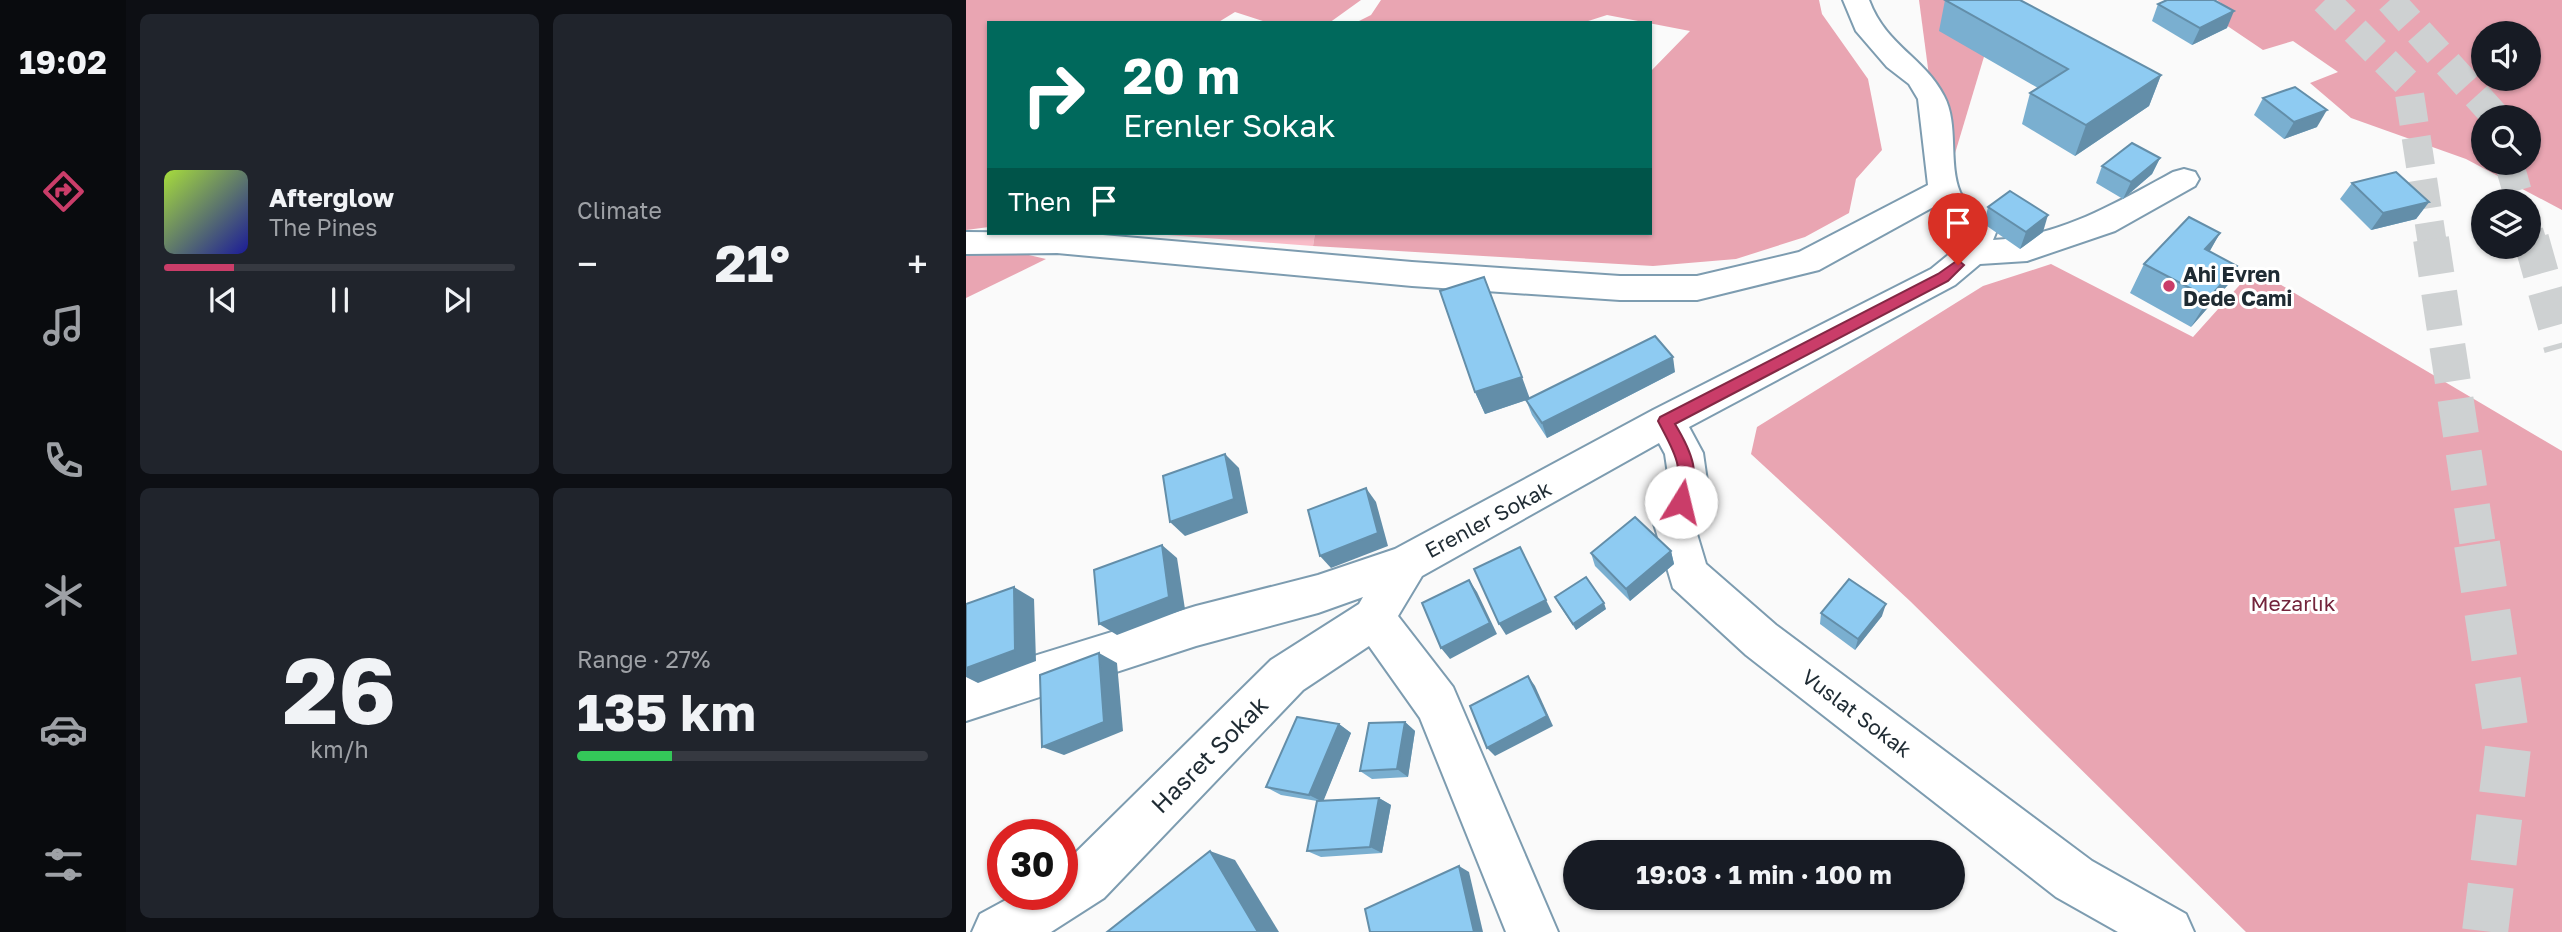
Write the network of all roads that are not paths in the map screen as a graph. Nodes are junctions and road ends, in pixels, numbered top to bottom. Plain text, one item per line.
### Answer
1 (1856, 0) edge
2 (2184, 179) dead end
3 (1944, 190) junction
4 (966, 243) edge
5 (1972, 253) junction
6 (1665, 421) junction
7 (1407, 563) junction
8 (1374, 618) junction
9 (966, 699) edge
10 (998, 932) edge
11 (1532, 932) edge
12 (2168, 932) edge

1 - 3 street
2 - 5 street
3 - 4 street
3 - 5 street
5 - 6 street, Erenler Sokak
6 - 7 street, Erenler Sokak
6 - 12 street, Vuslat Sokak
7 - 8 street, Hasret Sokak
7 - 9 street, Erenler Sokak
8 - 10 street, Hasret Sokak
8 - 11 street

